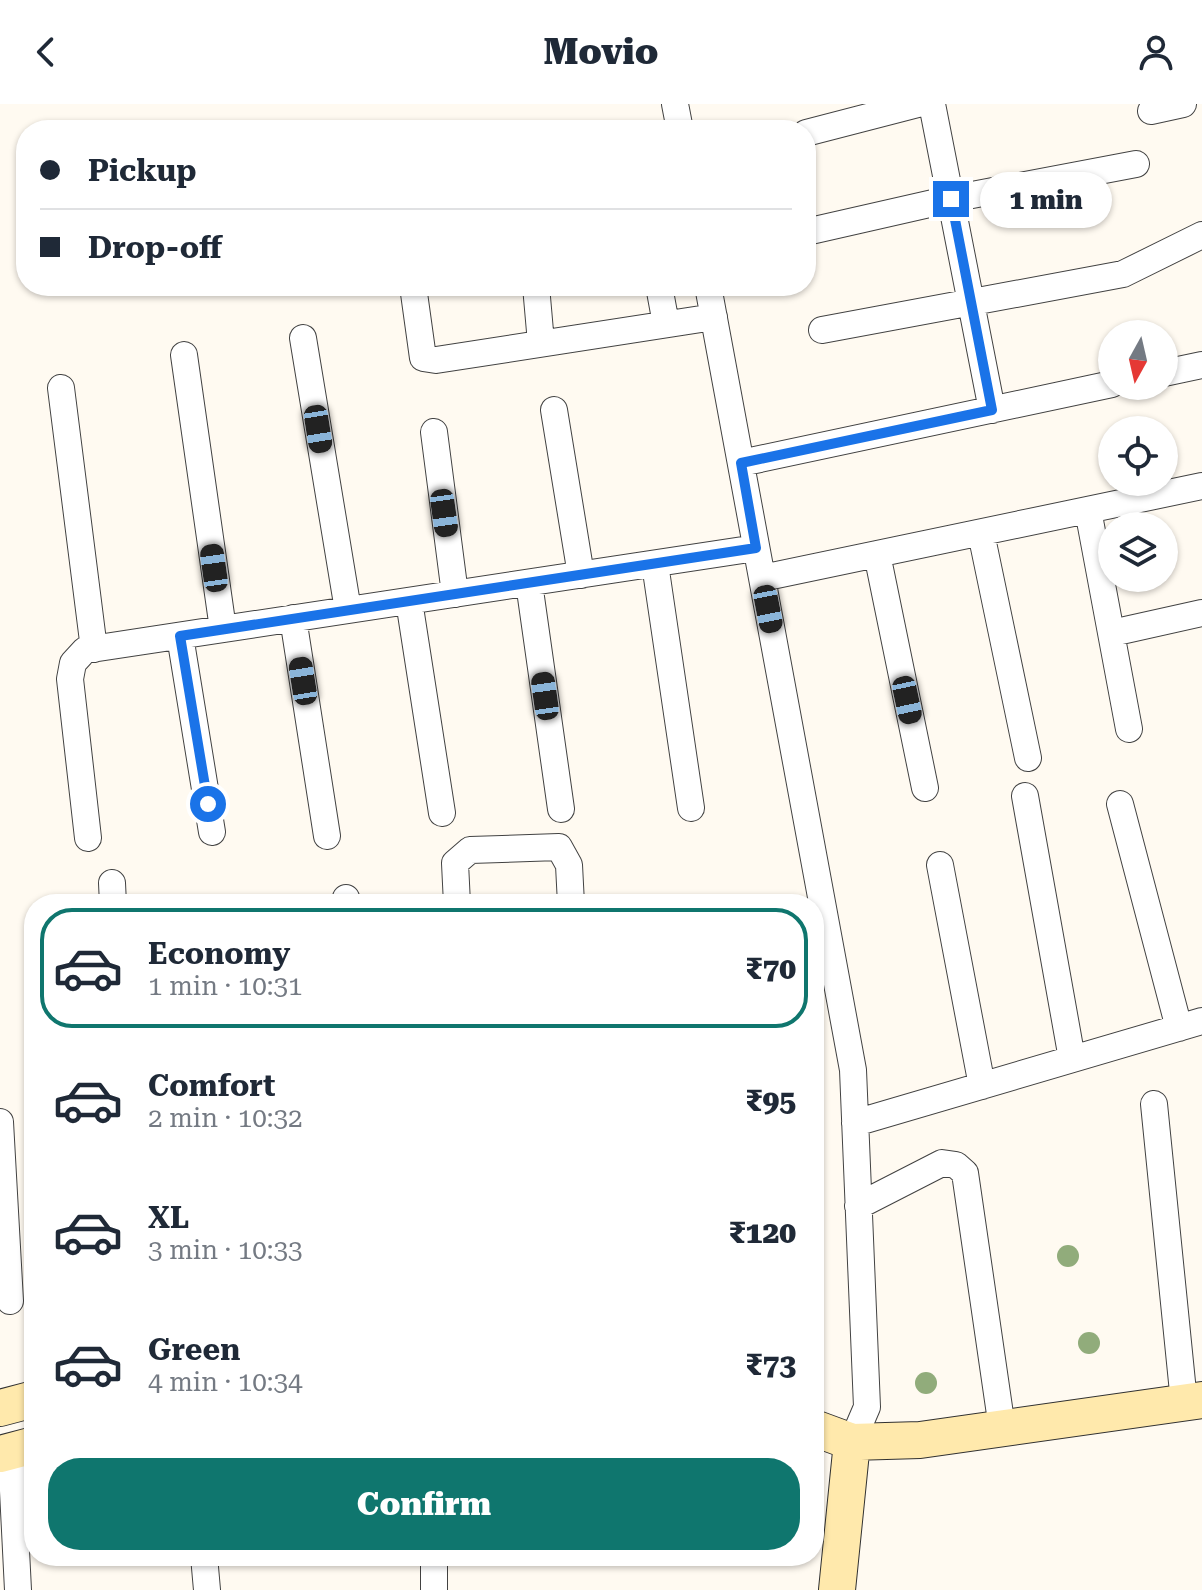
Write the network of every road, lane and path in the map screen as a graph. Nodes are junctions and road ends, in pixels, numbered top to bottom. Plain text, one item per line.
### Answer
1 (918, 104) edge
2 (932, 104) edge
3 (1183, 104) edge
4 (1151, 111) dead end
5 (816, 130) edge
6 (1136, 164) dead end
7 (951, 199) junction
8 (816, 230) edge
9 (1202, 235) edge
10 (414, 296) edge
11 (537, 296) edge
12 (661, 296) edge
13 (710, 296) edge
14 (972, 302) junction
15 (714, 317) junction
16 (666, 324) junction
17 (822, 330) dead end
18 (303, 338) dead end
19 (541, 343) junction
20 (184, 355) dead end
21 (1202, 365) edge
22 (1178, 370) edge
23 (1098, 387) edge
24 (61, 388) dead end
25 (554, 410) dead end
26 (992, 410) junction
27 (434, 432) dead end
28 (741, 463) junction
29 (1202, 486) edge
30 (1088, 510) junction
31 (981, 533) junction
32 (756, 548) junction
33 (877, 554) junction
34 (655, 564) junction
35 (581, 575) junction
36 (762, 578) junction
37 (529, 583) junction
38 (455, 594) junction
39 (409, 601) junction
40 (348, 610) junction
41 (1202, 613) edge
42 (293, 618) junction
43 (223, 629) junction
44 (1112, 633) junction
45 (180, 636) junction
46 (94, 649) junction
47 (1129, 729) dead end
48 (1028, 758) dead end
49 (925, 788) dead end
50 (1025, 796) dead end
51 (1120, 804) dead end
52 (691, 808) dead end
53 (561, 809) dead end
54 (442, 813) dead end
55 (212, 832) dead end
56 (327, 836) dead end
57 (88, 838) dead end
58 (940, 865) dead end
59 (457, 894) edge
60 (570, 894) edge
61 (820, 894) edge
62 (824, 913) edge
63 (1190, 1025) edge
64 (1072, 1059) junction
65 (982, 1086) junction
66 (1154, 1104) dead end
67 (0, 1122) edge
68 (855, 1123) junction
69 (858, 1206) junction
70 (15, 1301) edge
71 (1193, 1401) edge
72 (24, 1402) edge
73 (0, 1408) edge
74 (1002, 1428) junction
75 (824, 1432) edge
76 (852, 1442) junction
77 (15, 1450) edge
78 (205, 1566) edge
79 (434, 1566) edge
80 (17, 1590) edge
81 (207, 1590) edge
82 (434, 1590) edge
83 (837, 1590) edge

1 - 5 street
2 - 7 street
3 - 4 street
6 - 7 street
7 - 8 street
7 - 14 street
9 - 14 street
10 - 19 street
11 - 19 street
12 - 16 street
13 - 15 street
14 - 17 street
14 - 26 street
15 - 16 street
15 - 28 street
16 - 19 street
18 - 40 street
20 - 43 street
21 - 22 street
23 - 26 street
24 - 46 street
25 - 35 street
26 - 28 street
27 - 38 street
28 - 32 street
29 - 30 street
30 - 31 street
30 - 44 street
31 - 33 street
31 - 48 street
32 - 34 street
32 - 36 street
33 - 36 street
33 - 49 street
34 - 35 street
34 - 52 street
35 - 37 street
36 - 61 street
37 - 38 street
37 - 53 street
38 - 39 street
39 - 40 street
39 - 54 street
40 - 42 street
41 - 44 street
42 - 43 street
42 - 56 street
43 - 45 street
44 - 47 street
45 - 46 street
45 - 55 street
46 - 57 street
50 - 64 street
51 - 63 street
58 - 65 street
59 - 60 street
62 - 68 street
63 - 64 street
64 - 65 street
65 - 68 street
66 - 71 street
67 - 70 street
68 - 69 street
69 - 74 street
69 - 76 street
71 - 74 street
72 - 73 street
74 - 76 street
75 - 76 street
76 - 83 street
77 - 80 street
78 - 81 street
79 - 82 street

